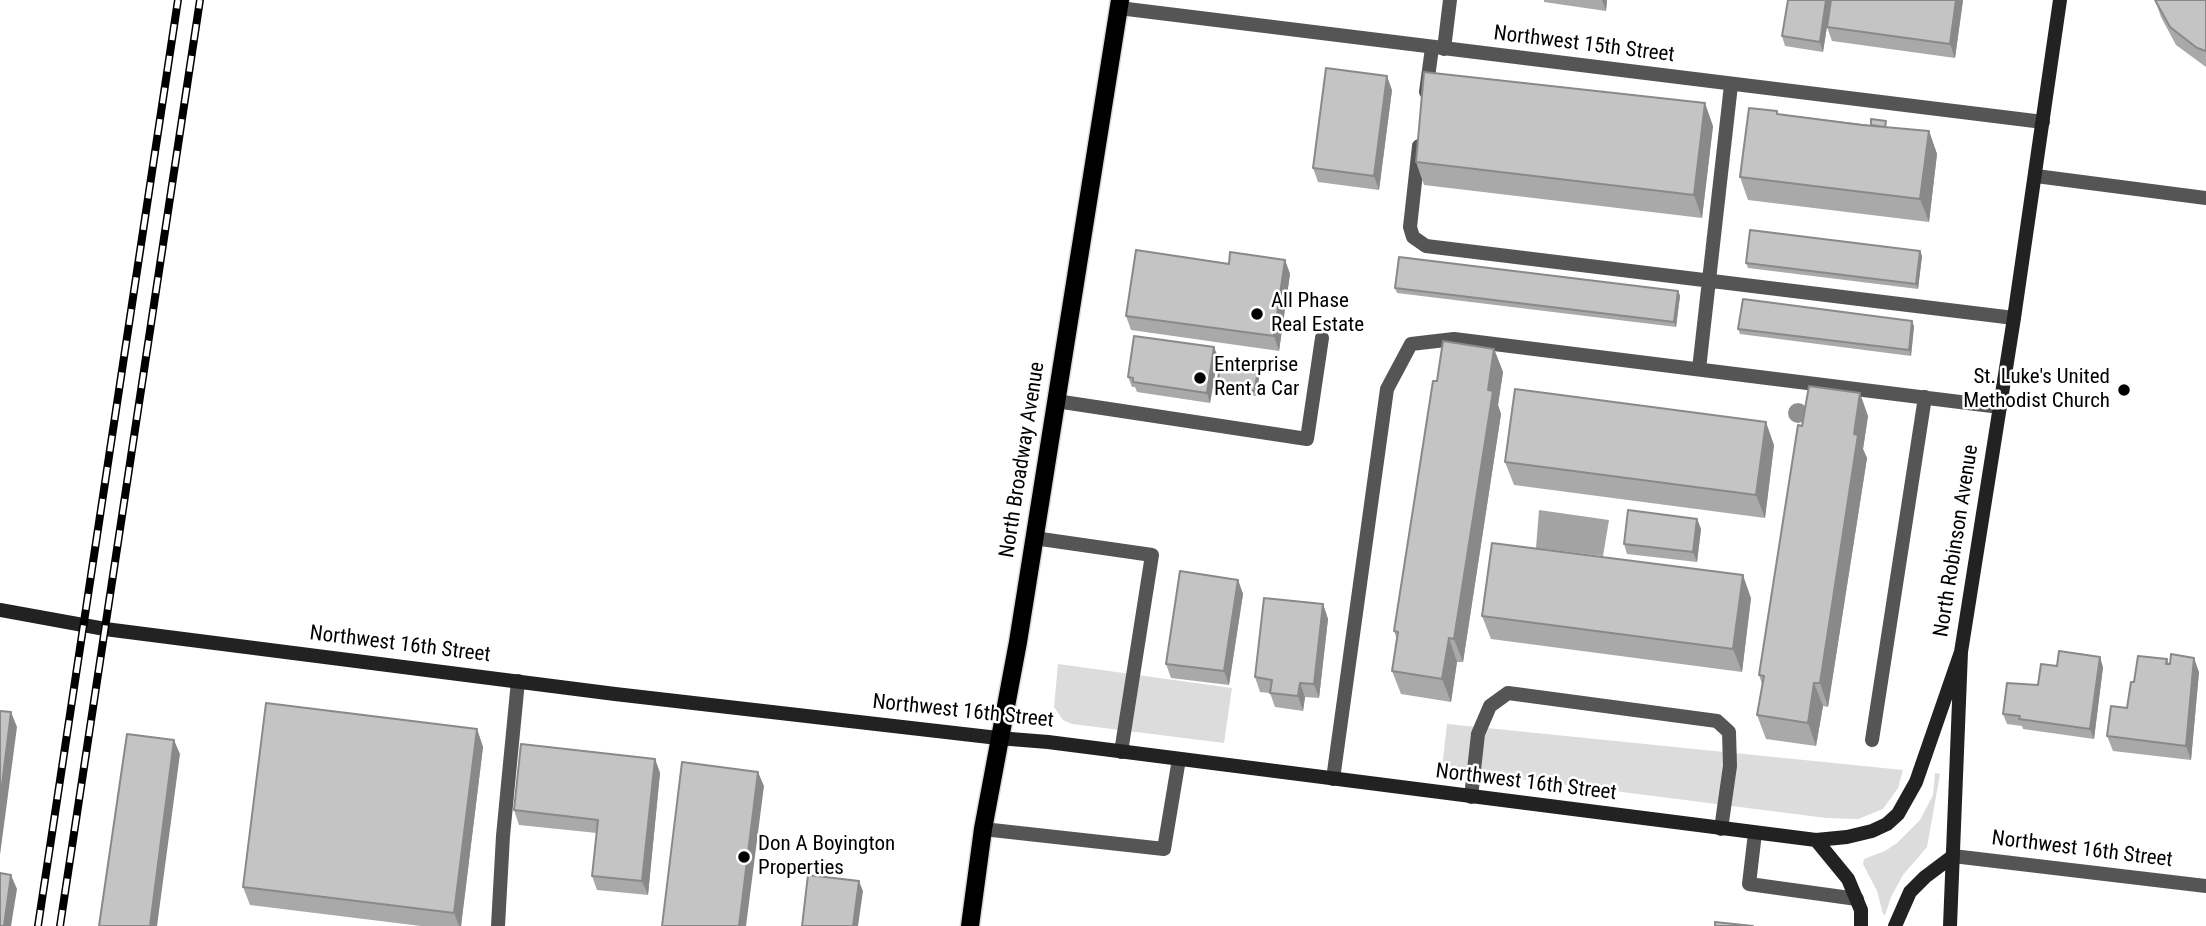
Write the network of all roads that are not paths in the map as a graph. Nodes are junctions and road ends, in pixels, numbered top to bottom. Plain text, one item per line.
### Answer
1 (1450, 0) edge
2 (2060, 0) edge
3 (1120, 4) edge
4 (1438, 49) junction
5 (1731, 85) junction
6 (1425, 102) edge
7 (2043, 122) junction
8 (1421, 129) edge
9 (2036, 176) junction
10 (2206, 198) edge
11 (1708, 281) junction
12 (2014, 318) junction
13 (1322, 338) dead end
14 (1699, 369) junction
15 (1926, 397) junction
16 (1056, 401) junction
17 (2000, 407) junction
18 (1034, 538) junction
19 (0, 610) edge
20 (1961, 652) junction
21 (518, 681) junction
22 (999, 738) junction
23 (1872, 740) dead end
24 (1121, 752) junction
25 (1179, 760) junction
26 (1333, 779) junction
27 (1471, 797) junction
28 (1721, 829) junction
29 (983, 830) junction
30 (1755, 833) junction
31 (1816, 840) junction
32 (1953, 856) junction
33 (2206, 886) edge
34 (1857, 899) junction
35 (498, 926) edge
36 (970, 926) edge
37 (1861, 926) edge
38 (1895, 926) edge
39 (1950, 926) edge

1 - 4 street
2 - 7 street, North Robinson Avenue
3 - 4 street, Northwest 15th Street
3 - 16 main road, North Broadway Avenue
4 - 5 street, Northwest 15th Street
4 - 6 street
5 - 7 street, Northwest 15th Street
5 - 11 street
7 - 9 street, North Robinson Avenue
8 - 11 street
9 - 10 street
9 - 12 street, North Robinson Avenue
11 - 12 street
11 - 14 street
12 - 17 street, North Robinson Avenue
13 - 16 street
14 - 15 street
14 - 26 street
15 - 17 street
15 - 23 street
16 - 18 main road, North Broadway Avenue
17 - 20 street, North Robinson Avenue
18 - 22 main road, North Broadway Avenue
18 - 24 street
19 - 21 street, Northwest 16th Street
20 - 31 street, Northwest 16th Street
20 - 32 street, North Robinson Avenue
21 - 22 street, Northwest 16th Street
21 - 35 street
22 - 24 street, Northwest 16th Street
22 - 29 main road, North Broadway Avenue
24 - 25 street, Northwest 16th Street
25 - 26 street, Northwest 16th Street
25 - 29 street
26 - 27 street, Northwest 16th Street
27 - 28 street, Northwest 16th Street
27 - 28 street
28 - 30 street, Northwest 16th Street
29 - 36 main road, North Broadway Avenue
30 - 31 street, Northwest 16th Street
30 - 34 street
31 - 34 street
32 - 33 street, Northwest 16th Street
32 - 38 street
32 - 39 street, North Robinson Avenue
34 - 37 street

